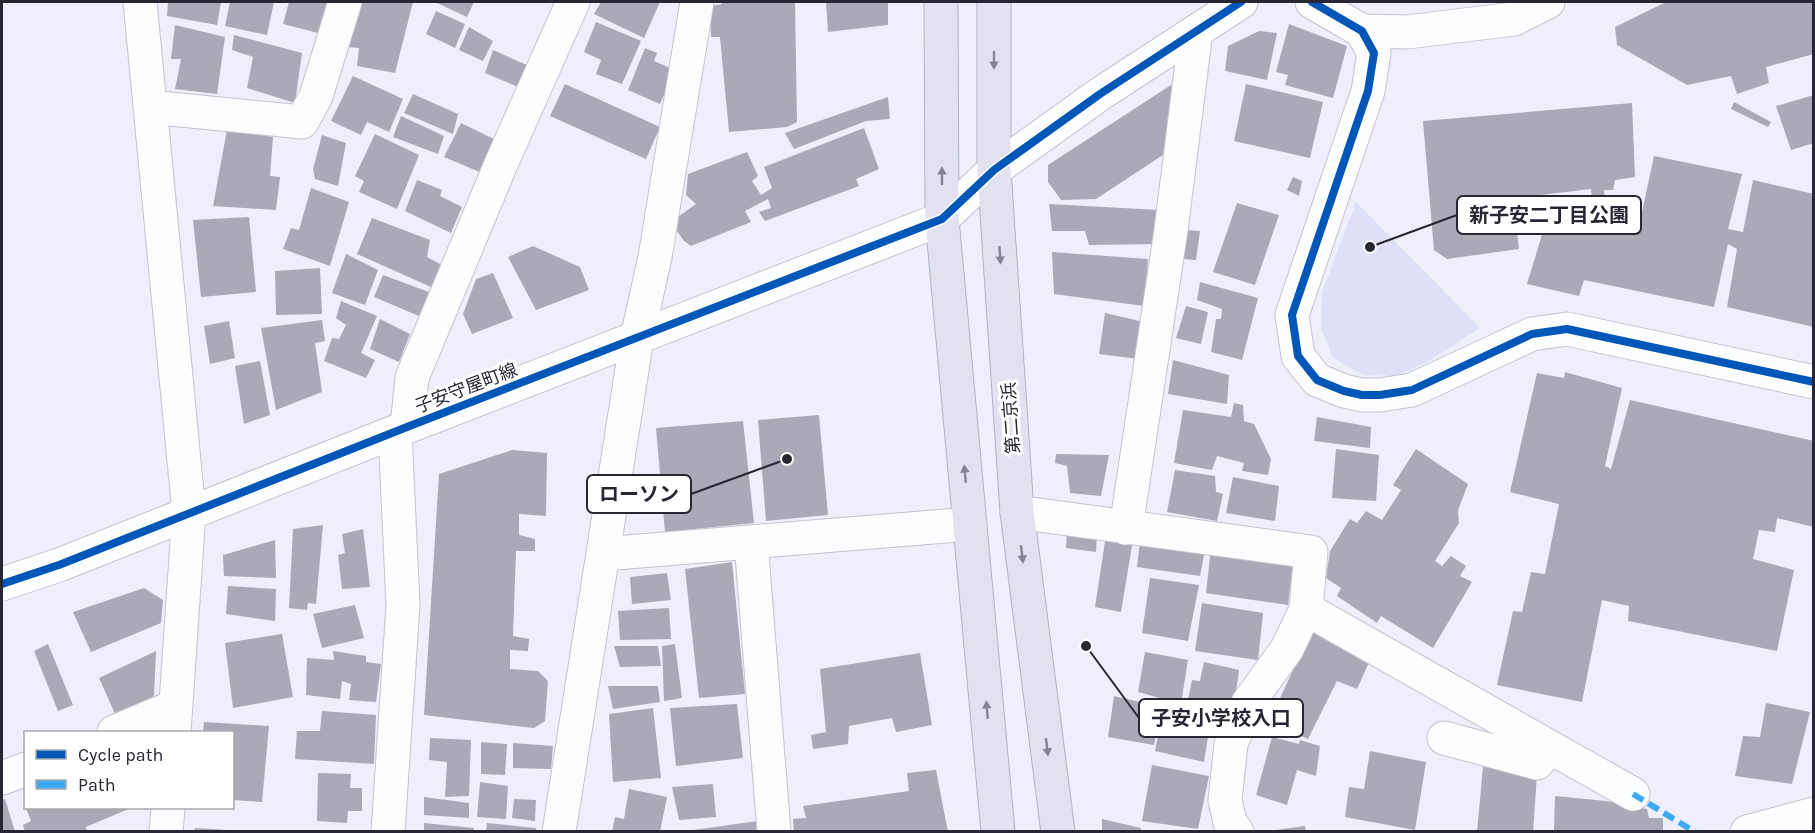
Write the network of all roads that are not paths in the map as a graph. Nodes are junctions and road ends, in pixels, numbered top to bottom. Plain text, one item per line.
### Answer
1 (140, 2) edge
2 (345, 2) edge
3 (573, 2) edge
4 (697, 2) edge
5 (941, 2) edge
6 (994, 2) edge
7 (1241, 2) edge
8 (1312, 2) edge
9 (1548, 2) edge
10 (1196, 31) junction
11 (1362, 31) junction
12 (150, 107) junction
13 (994, 170) junction
14 (942, 219) junction
15 (637, 338) junction
16 (1814, 382) edge
17 (401, 430) junction
18 (1017, 512) junction
19 (189, 513) junction
20 (970, 524) junction
21 (1126, 528) junction
22 (751, 542) junction
23 (603, 554) junction
24 (2, 584) edge
25 (1305, 609) junction
26 (175, 719) edge
27 (119, 731) edge
28 (1444, 738) dead end
29 (1550, 747) junction
30 (24, 770) edge
31 (2, 778) edge
32 (1633, 794) dead end
33 (168, 809) edge
34 (1814, 814) edge
35 (166, 831) edge
36 (388, 831) edge
37 (559, 831) edge
38 (774, 831) edge
39 (998, 831) edge
40 (1058, 831) edge
41 (1237, 831) edge
42 (1747, 831) edge

1 - 12 street
2 - 12 street
3 - 17 street
4 - 15 street
14 -> 5 highway
6 -> 13 highway, 第二京浜
7 - 10 street
8 - 11 street
9 - 11 street
10 - 13 street
10 - 21 street
11 - 16 street
12 - 19 street
13 - 14 street
13 -> 18 highway, 第二京浜
14 - 15 street, 子安守屋町線
20 -> 14 highway
15 - 17 street, 子安守屋町線
15 - 23 street
17 - 19 street, 子安守屋町線
17 - 36 street
18 - 21 street
18 -> 40 highway, 第二京浜
19 - 24 street, 子安守屋町線
19 - 26 street
20 - 22 street
39 -> 20 highway
21 - 25 street
22 - 23 street
22 - 38 street
23 - 37 street
25 - 29 street
25 - 41 street
26 - 27 street
28 - 29 street
29 - 32 street
30 - 31 street
33 - 35 street
34 - 42 street

